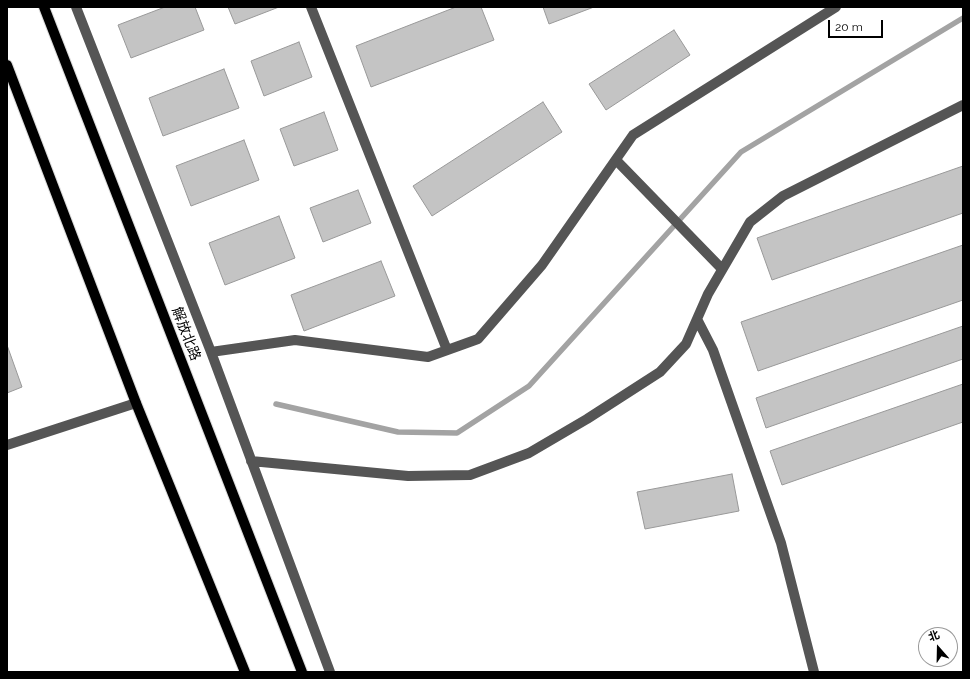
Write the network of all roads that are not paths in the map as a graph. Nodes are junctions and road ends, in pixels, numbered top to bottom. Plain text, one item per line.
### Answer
1 (44, 7) edge
2 (76, 7) edge
3 (311, 7) edge
4 (836, 7) edge
5 (7, 65) edge
6 (963, 105) edge
7 (616, 160) junction
8 (722, 269) junction
9 (697, 319) junction
10 (447, 350) junction
11 (211, 352) junction
12 (136, 403) junction
13 (7, 445) edge
14 (251, 461) junction
15 (246, 672) edge
16 (302, 672) edge
17 (330, 672) edge
18 (814, 672) edge

1 - 16 main road, 解放北路
2 - 11 street
3 - 10 street
4 - 7 street
5 - 12 main road
6 - 8 street
7 - 8 street
7 - 10 street
8 - 9 street
9 - 14 street
9 - 18 street
10 - 11 street
11 - 14 street
12 - 13 street
12 - 15 main road
14 - 17 street

